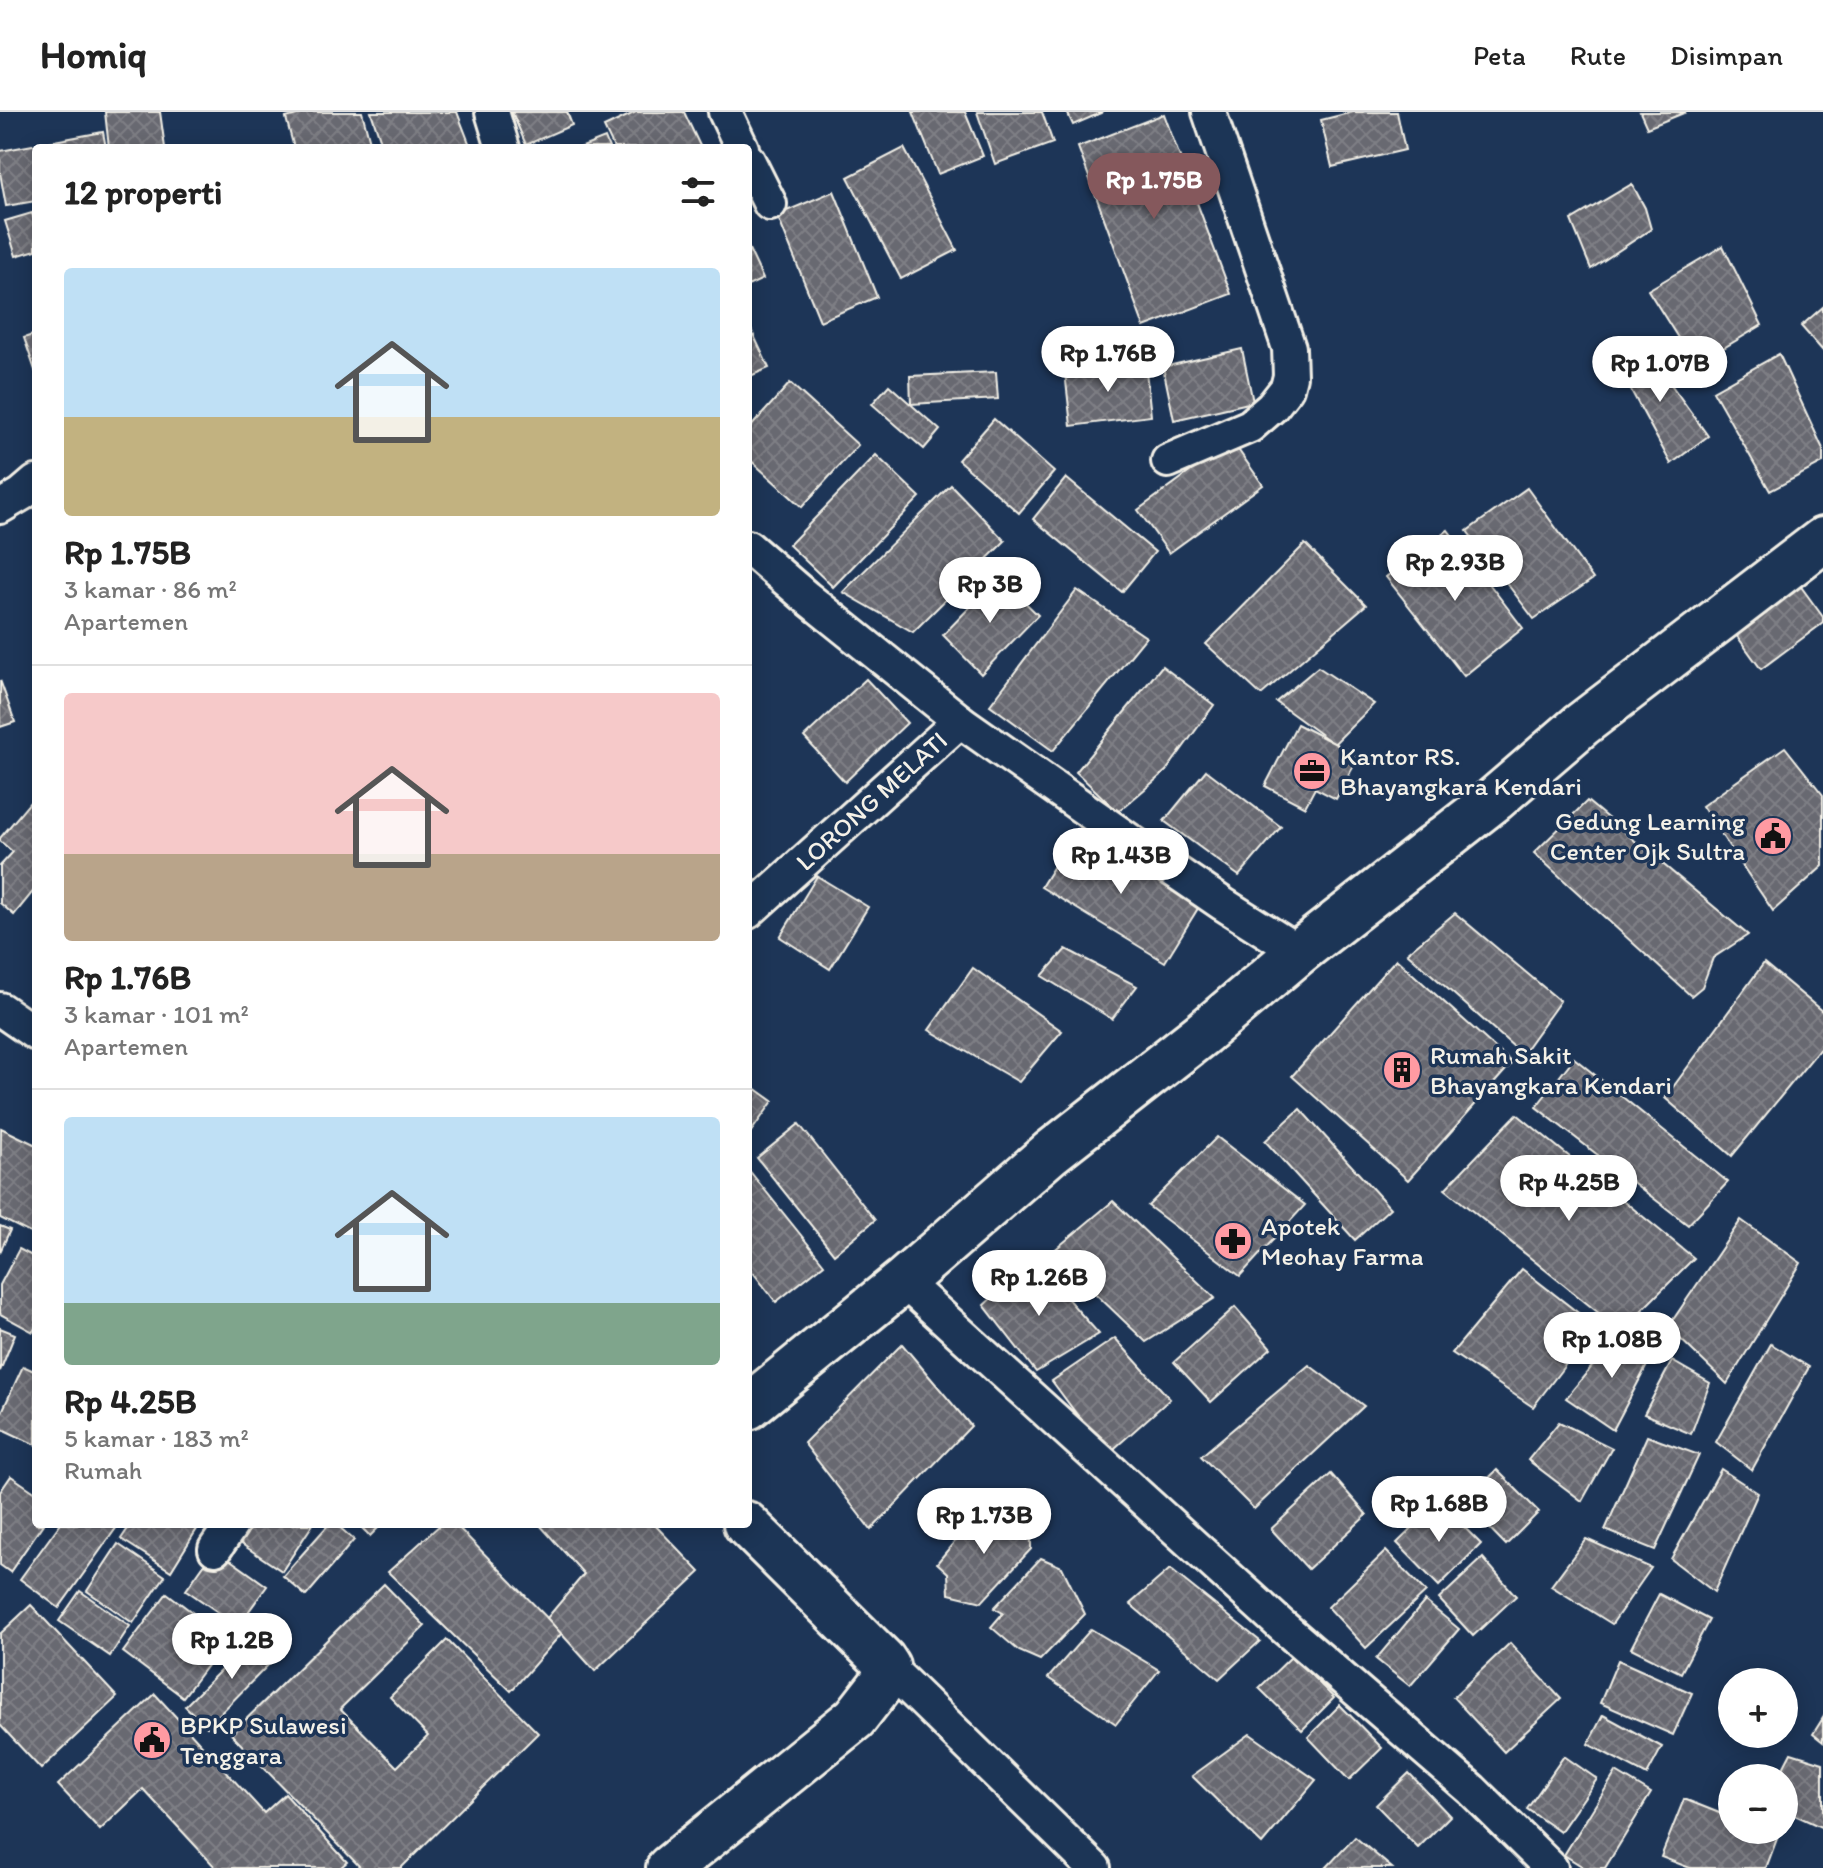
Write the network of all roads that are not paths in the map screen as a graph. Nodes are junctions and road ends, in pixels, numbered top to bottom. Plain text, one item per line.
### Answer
1 (492, 112) edge
2 (725, 112) edge
3 (1209, 112) edge
4 (502, 144) edge
5 (740, 144) edge
6 (752, 168) edge
7 (770, 204) dead end
8 (1168, 461) dead end
9 (32, 485) edge
10 (0, 507) edge
11 (1823, 540) edge
12 (752, 550) edge
13 (960, 721) junction
14 (752, 908) edge
15 (1299, 952) junction
16 (0, 1009) edge
17 (32, 1031) edge
18 (903, 1281) junction
19 (752, 1404) edge
20 (750, 1528) edge
21 (887, 1666) junction
22 (669, 1868) edge
23 (1094, 1868) edge
24 (1551, 1868) edge

1 - 4 street
2 - 5 street
3 - 8 street
6 - 7 street
9 - 10 street
11 - 15 street
12 - 13 street
13 - 14 street, LORONG MELATI
13 - 15 street
15 - 18 street
16 - 17 street
18 - 19 street
18 - 24 street
20 - 21 street
21 - 22 street
21 - 23 street

